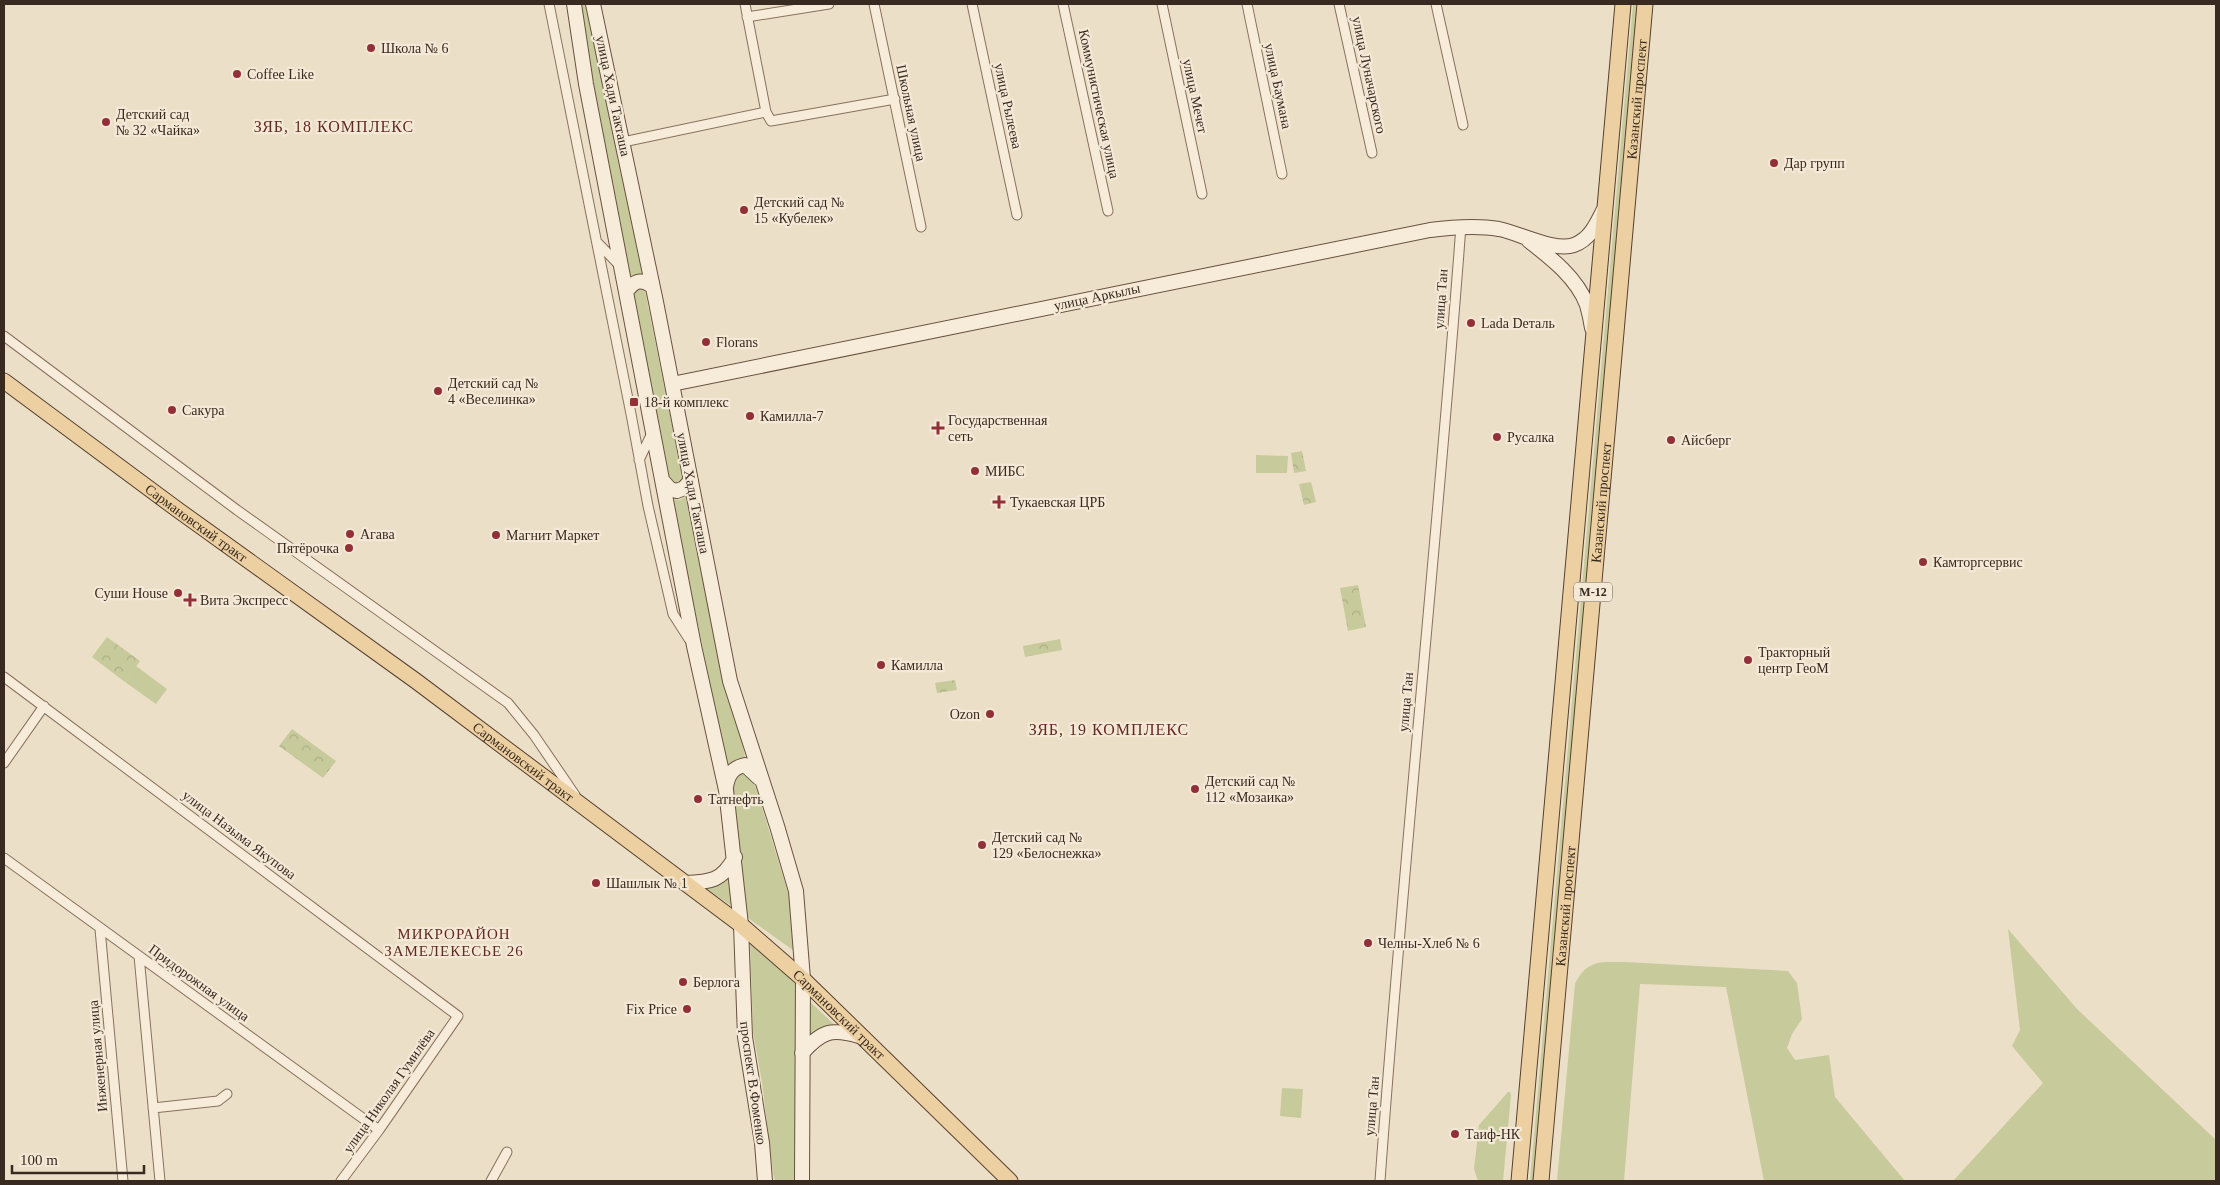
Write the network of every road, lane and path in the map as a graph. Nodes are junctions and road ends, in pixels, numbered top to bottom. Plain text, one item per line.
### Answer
1 (549, 4) edge
2 (574, 4) edge
3 (593, 4) edge
4 (745, 4) edge
5 (829, 4) edge
6 (874, 4) edge
7 (972, 4) edge
8 (1063, 4) edge
9 (1162, 4) edge
10 (1247, 4) edge
11 (1339, 4) edge
12 (1436, 4) edge
13 (1622, 4) edge
14 (1645, 4) edge
15 (747, 17) junction
16 (895, 99) junction
17 (768, 117) junction
18 (1463, 125) dead end
19 (623, 142) junction
20 (1372, 153) dead end
21 (1282, 174) dead end
22 (1202, 194) dead end
23 (1108, 211) dead end
24 (1604, 211) junction
25 (1017, 215) dead end
26 (1460, 226) junction
27 (920, 227) dead end
28 (1523, 235) junction
29 (597, 242) junction
30 (621, 268) junction
31 (652, 286) junction
32 (626, 292) junction
33 (4, 336) edge
34 (1594, 337) junction
35 (4, 381) edge
36 (672, 384) junction
37 (653, 431) junction
38 (639, 460) junction
39 (662, 480) junction
40 (691, 480) junction
41 (694, 646) junction
42 (4, 677) edge
43 (44, 706) junction
44 (4, 763) edge
45 (761, 780) junction
46 (726, 790) junction
47 (584, 807) junction
48 (735, 857) junction
49 (4, 858) edge
50 (685, 883) junction
51 (742, 925) junction
52 (100, 929) junction
53 (139, 956) junction
54 (803, 979) junction
55 (458, 1016) joint
56 (859, 1036) junction
57 (802, 1053) junction
58 (228, 1094) dead end
59 (153, 1108) junction
60 (379, 1130) junction
61 (507, 1152) dead end
62 (766, 1179) edge
63 (802, 1180) edge
64 (123, 1181) edge
65 (160, 1181) edge
66 (341, 1181) edge
67 (491, 1181) edge
68 (1010, 1181) edge
69 (1380, 1181) edge
70 (1520, 1181) edge
71 (1541, 1181) edge

1 - 29 street
2 - 30 main road, улица Хади Такташа
3 - 19 main road, улица Хади Такташа
4 - 15 street
5 - 15 street
6 - 16 street, Школьная улица
7 - 25 street, улица Рылеева
8 - 23 street, Коммунистическая улица
9 - 22 street, улица Мечет
10 - 21 street, улица Баумана
11 - 20 street, улица Луначарского
12 - 18 street
13 - 24 main road, Казанский проспект / М-12
14 - 71 main road, Казанский проспект / М-12
15 - 17 street
16 - 17 street
16 - 27 street, Школьная улица
17 - 19 street
19 - 31 main road, улица Хади Такташа
24 - 28 main road, улица Аркылы
24 - 34 main road, Казанский проспект / М-12
26 - 28 main road, улица Аркылы
26 - 36 main road, улица Аркылы
26 - 69 street, улица Тан
28 - 34 main road
29 - 30 street
29 - 38 street
30 - 32 main road, улица Хади Такташа
31 - 32 main road
31 - 36 main road, улица Хади Такташа
32 - 37 main road, улица Хади Такташа
33 - 47 street
34 - 70 main road, Казанский проспект / М-12
35 - 47 main road, Сармановский тракт
36 - 40 main road, улица Хади Такташа
37 - 38 street
37 - 39 main road, улица Хади Такташа
38 - 41 street
39 - 40 main road
39 - 41 main road, улица Хади Такташа
40 - 45 main road, улица Хади Такташа
41 - 46 main road, улица Хади Такташа
42 - 43 street, улица Назыма Якупова
43 - 44 street
43 - 55 street, улица Назыма Якупова
45 - 46 main road
45 - 54 main road, улица Хади Такташа
46 - 48 main road, улица Хади Такташа
47 - 50 main road, Сармановский тракт
48 - 50 main road
48 - 51 main road, улица Хади Такташа
49 - 52 street, Придорожная улица
50 - 51 main road, Сармановский тракт
51 - 54 main road, Сармановский тракт
51 - 62 main road, проспект В.Фоменко
52 - 53 street, Придорожная улица
52 - 64 street, Инженерная улица
53 - 59 street
53 - 60 street, Придорожная улица
54 - 56 main road, Сармановский тракт
54 - 57 main road
55 - 60 street, улица Николая Гумилёва
56 - 57 main road
56 - 68 main road, Сармановский тракт
57 - 63 main road
58 - 59 street
59 - 65 street
60 - 66 street, улица Николая Гумилёва
61 - 67 street

